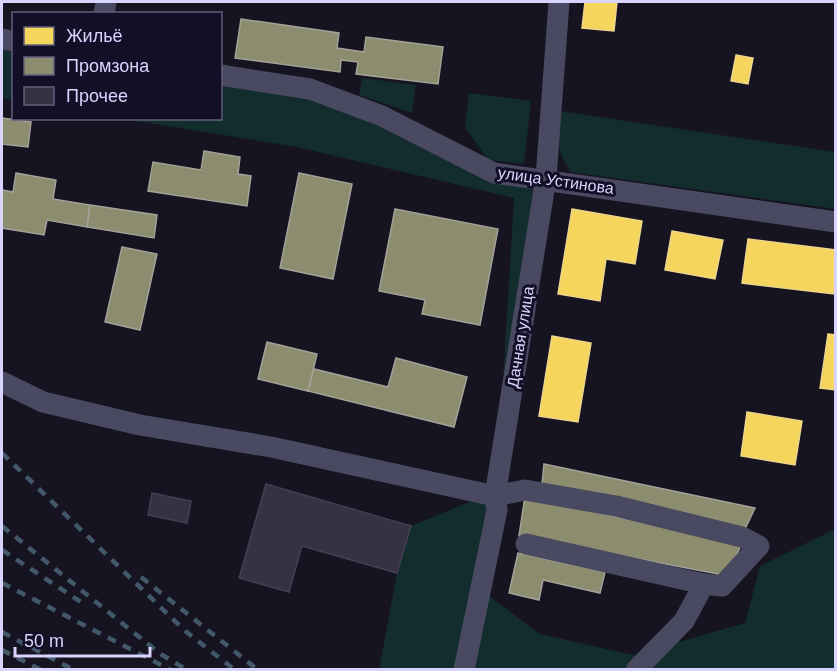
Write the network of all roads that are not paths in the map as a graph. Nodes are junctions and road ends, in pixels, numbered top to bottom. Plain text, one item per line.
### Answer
1 (559, 2) edge
2 (222, 75) edge
3 (546, 178) junction
4 (836, 222) edge
5 (2, 382) edge
6 (495, 496) junction
7 (526, 544) dead end
8 (704, 584) junction
9 (464, 669) edge
10 (636, 669) edge

1 - 3 street, Дачная улица
2 - 3 street, улица Устинова
3 - 4 street, улица Устинова
3 - 6 street, Дачная улица
5 - 6 street
6 - 8 street
6 - 9 street, Дачная улица
7 - 8 street
8 - 10 street

